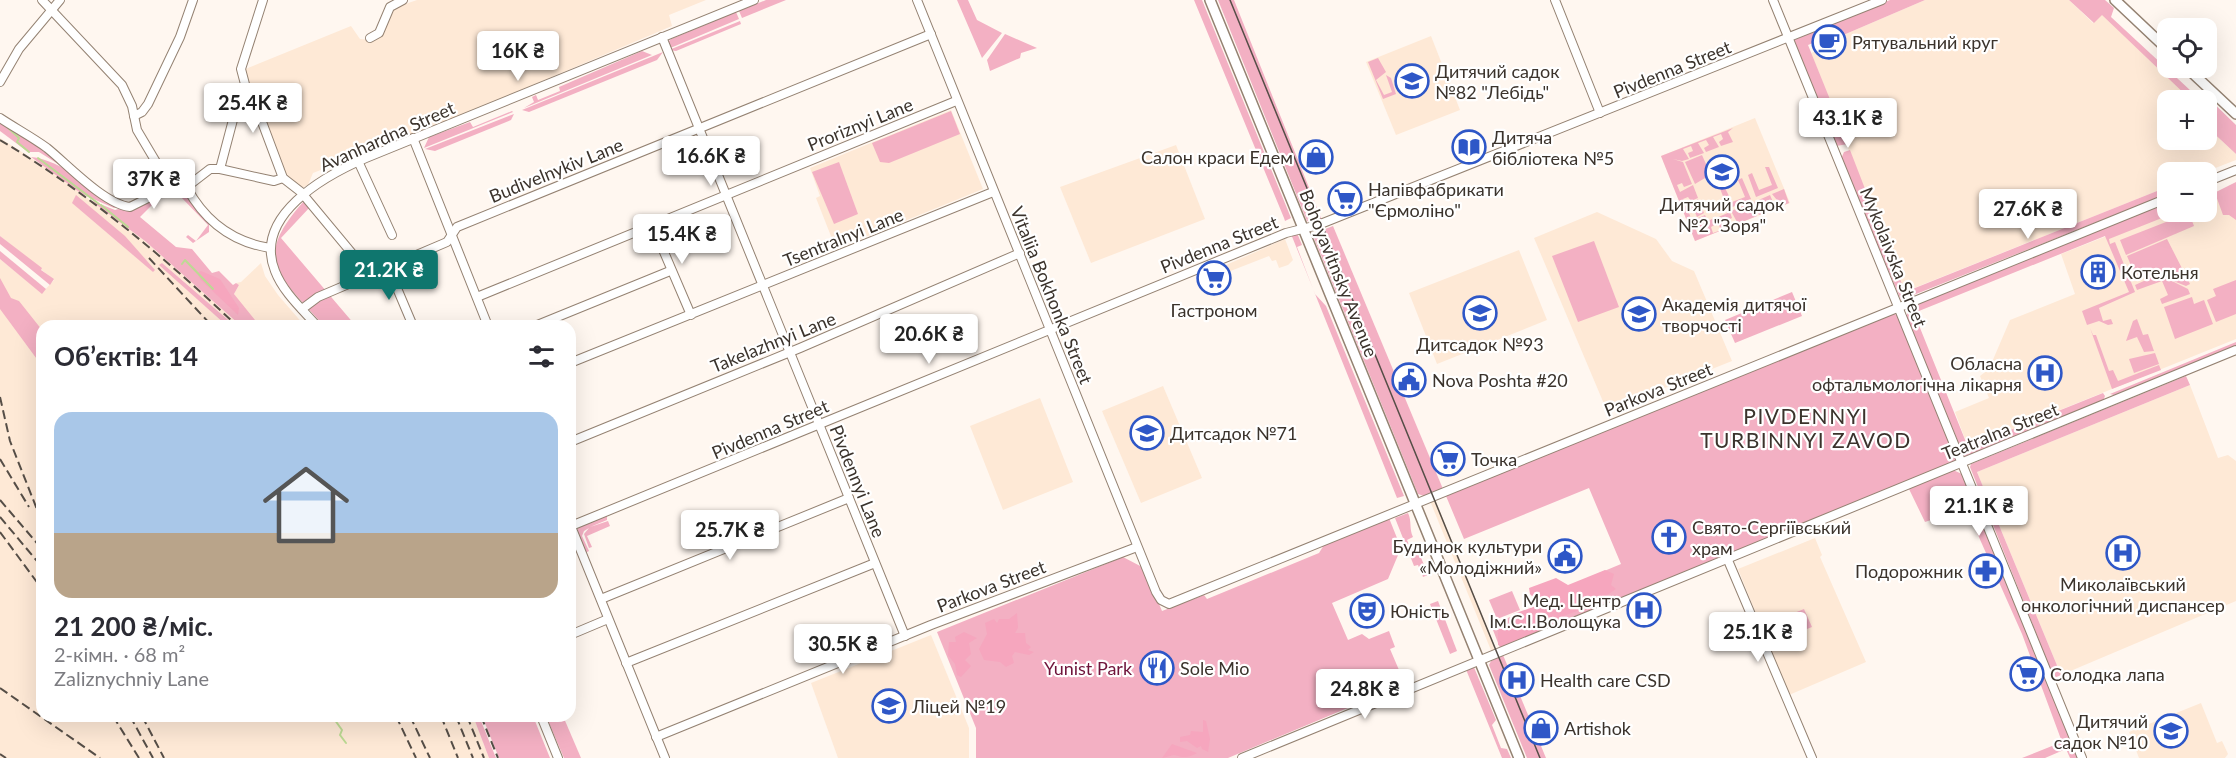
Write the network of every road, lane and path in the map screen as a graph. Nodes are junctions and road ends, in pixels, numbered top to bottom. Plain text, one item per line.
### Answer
1 (42, 0) edge
2 (60, 0) edge
3 (194, 0) edge
4 (263, 0) edge
5 (403, 0) edge
6 (754, 0) edge
7 (917, 0) edge
8 (1210, 0) edge
9 (1555, 0) edge
10 (1773, 0) edge
11 (1882, 0) edge
12 (2115, 0) edge
13 (51, 11) junction
14 (931, 34) junction
15 (662, 37) junction
16 (369, 38) dead end
17 (1790, 39) junction
18 (2157, 40) edge
19 (2198, 78) edge
20 (0, 82) edge
21 (249, 93) junction
22 (956, 101) junction
23 (1600, 113) junction
24 (2236, 114) edge
25 (134, 116) junction
26 (0, 118) edge
27 (698, 128) junction
28 (413, 138) junction
29 (358, 161) junction
30 (220, 169) junction
31 (2236, 170) edge
32 (283, 178) junction
33 (2217, 178) edge
34 (187, 188) junction
35 (168, 190) junction
36 (993, 192) junction
37 (725, 195) junction
38 (303, 197) junction
39 (2157, 202) edge
40 (651, 224) junction
41 (1303, 229) junction
42 (392, 235) dead end
43 (451, 235) junction
44 (270, 248) junction
45 (1020, 253) junction
46 (388, 267) junction
47 (670, 271) junction
48 (370, 275) junction
49 (762, 287) junction
50 (477, 297) junction
51 (1898, 307) junction
52 (302, 309) junction
53 (691, 315) junction
54 (312, 320) edge
55 (410, 320) edge
56 (486, 320) edge
57 (550, 320) edge
58 (1050, 328) junction
59 (2236, 350) edge
60 (789, 352) junction
61 (576, 361) edge
62 (819, 425) junction
63 (576, 440) edge
64 (1963, 463) junction
65 (849, 498) junction
66 (1415, 503) junction
67 (576, 523) edge
68 (576, 537) edge
69 (1137, 547) junction
70 (1727, 558) junction
71 (875, 563) junction
72 (601, 599) junction
73 (1161, 600) joint
74 (608, 619) junction
75 (576, 632) edge
76 (905, 636) junction
77 (1479, 659) junction
78 (626, 663) junction
79 (543, 722) edge
80 (656, 737) junction
81 (558, 758) edge
82 (665, 758) edge
83 (1242, 758) edge
84 (1520, 758) edge
85 (1812, 758) edge
86 (2082, 758) edge

1 - 13 street
2 - 13 street
3 - 25 street
4 - 21 street
5 - 16 street
6 - 15 street, Avanhardna Street
7 - 14 street, Vitaliia Bokhonka Street
8 - 41 main road, Bohoyavltnsky Avenue
9 - 23 street
10 - 17 street, Mykolaivska Street
11 - 17 street, Pivdenna Street
12 - 18 main road
13 - 20 street
13 - 25 street
14 - 22 street, Vitaliia Bokhonka Street
14 - 27 street, Budivelnykiv Lane
15 - 27 street, Pivdennyi Lane
15 - 28 street, Avanhardna Street
17 - 23 street, Pivdenna Street
17 - 51 street, Mykolaivska Street
19 - 24 main road
21 - 30 street
21 - 32 street
22 - 36 street, Vitaliia Bokhonka Street
22 - 37 street, Proriznyi Lane
23 - 41 street, Pivdenna Street
25 - 35 street
26 - 35 street
27 - 37 street, Pivdennyi Lane
27 - 43 street, Budivelnykiv Lane
28 - 29 street, Avanhardna Street
28 - 43 street
29 - 38 street, Avanhardna Street
29 - 42 street
30 - 32 street
30 - 34 street
31 - 33 street
32 - 38 street
34 - 35 street
34 - 44 street
36 - 45 street, Vitaliia Bokhonka Street
36 - 49 street, Tsentralnyi Lane
37 - 40 street, Proriznyi Lane
37 - 49 street, Pivdennyi Lane
38 - 44 street, Avanhardna Street
38 - 48 street
39 - 51 street, Parkova Street
40 - 47 street
40 - 50 street, Proriznyi Lane
41 - 58 street, Pivdenna Street
41 - 66 main road, Bohoyavltnsky Avenue
43 - 46 street, Budivelnykiv Lane
43 - 50 street
44 - 52 street
45 - 58 street, Vitaliia Bokhonka Street
45 - 60 street, Takelazhnyi Lane
46 - 48 street, Budivelnykiv Lane
46 - 55 street
47 - 53 street
47 - 57 street
48 - 52 street, Budivelnykiv Lane
49 - 53 street, Tsentralnyi Lane
49 - 60 street, Pivdennyi Lane
50 - 56 street
51 - 64 street, Mykolaivska Street
51 - 66 street, Parkova Street
52 - 54 street
53 - 61 street, Tsentralnyi Lane
58 - 62 street, Pivdenna Street
58 - 69 street, Vitaliia Bokhonka Street
59 - 64 street, Teatralna Street
60 - 62 street, Pivdennyi Lane
60 - 63 street, Takelazhnyi Lane
62 - 65 street, Pivdennyi Lane
62 - 67 street, Pivdenna Street
64 - 70 street, Teatralna Street
64 - 86 street, Mykolaivska Street
65 - 71 street, Pivdennyi Lane
65 - 72 street
66 - 73 street, Parkova Street
66 - 77 main road, Bohoyavltnsky Avenue
68 - 72 street
69 - 73 street, Vitaliia Bokhonka Street
69 - 76 street, Parkova Street
70 - 77 street, Teatralna Street
70 - 85 street
71 - 76 street, Pivdennyi Lane
71 - 78 street
72 - 74 street
74 - 75 street
74 - 78 street
76 - 80 street, Parkova Street
77 - 83 street, Teatralna Street
77 - 84 main road, Bohoyavltnsky Avenue
78 - 80 street
79 - 81 street
80 - 82 street

